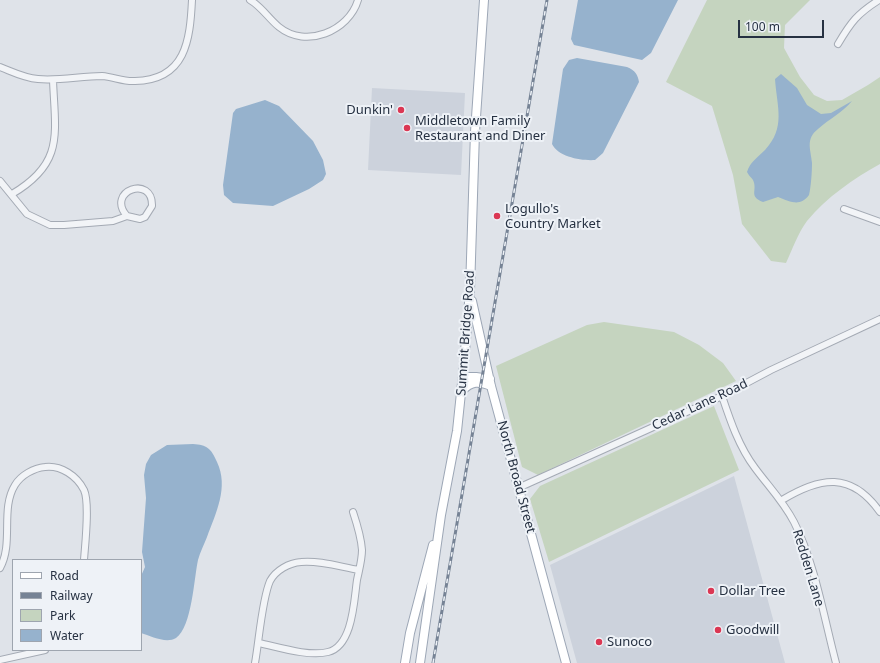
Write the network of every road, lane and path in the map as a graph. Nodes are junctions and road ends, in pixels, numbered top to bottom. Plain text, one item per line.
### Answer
1 (192, 0) edge
2 (250, 0) edge
3 (358, 0) edge
4 (484, 0) edge
5 (879, 0) edge
6 (838, 44) dead end
7 (0, 67) edge
8 (53, 80) junction
9 (0, 181) edge
10 (12, 194) junction
11 (844, 209) dead end
12 (127, 216) junction
13 (880, 222) edge
14 (470, 290) junction
15 (880, 319) edge
16 (463, 377) junction
17 (490, 383) junction
18 (462, 391) junction
19 (722, 396) junction
20 (518, 488) junction
21 (782, 500) junction
22 (353, 512) dead end
23 (880, 512) edge
24 (441, 515) junction
25 (84, 559) edge
26 (0, 568) edge
27 (359, 570) junction
28 (259, 643) junction
29 (40, 651) edge
30 (0, 660) edge
31 (255, 663) edge
32 (405, 663) edge
33 (420, 663) edge
34 (566, 663) edge
35 (836, 663) edge

1 - 8 street
2 - 3 street
4 - 14 main road, Summit Bridge Road
5 - 6 street
7 - 8 street
8 - 10 street
9 - 10 street
10 - 12 street
11 - 13 street
12 - 12 street
14 - 16 main road, Summit Bridge Road
14 - 17 main road, North Broad Street
15 - 19 street, Cedar Lane Road
16 - 17 main road
16 - 18 main road, Summit Bridge Road
17 - 18 main road
17 - 20 main road, North Broad Street
18 - 24 main road, Summit Bridge Road
19 - 20 street, Cedar Lane Road
19 - 21 street, Redden Lane
20 - 34 main road, North Broad Street
21 - 23 street
21 - 35 street, Redden Lane
22 - 27 street
24 - 32 main road
24 - 33 main road, Summit Bridge Road
25 - 26 street
27 - 28 street
27 - 28 street
28 - 31 street
29 - 30 street

